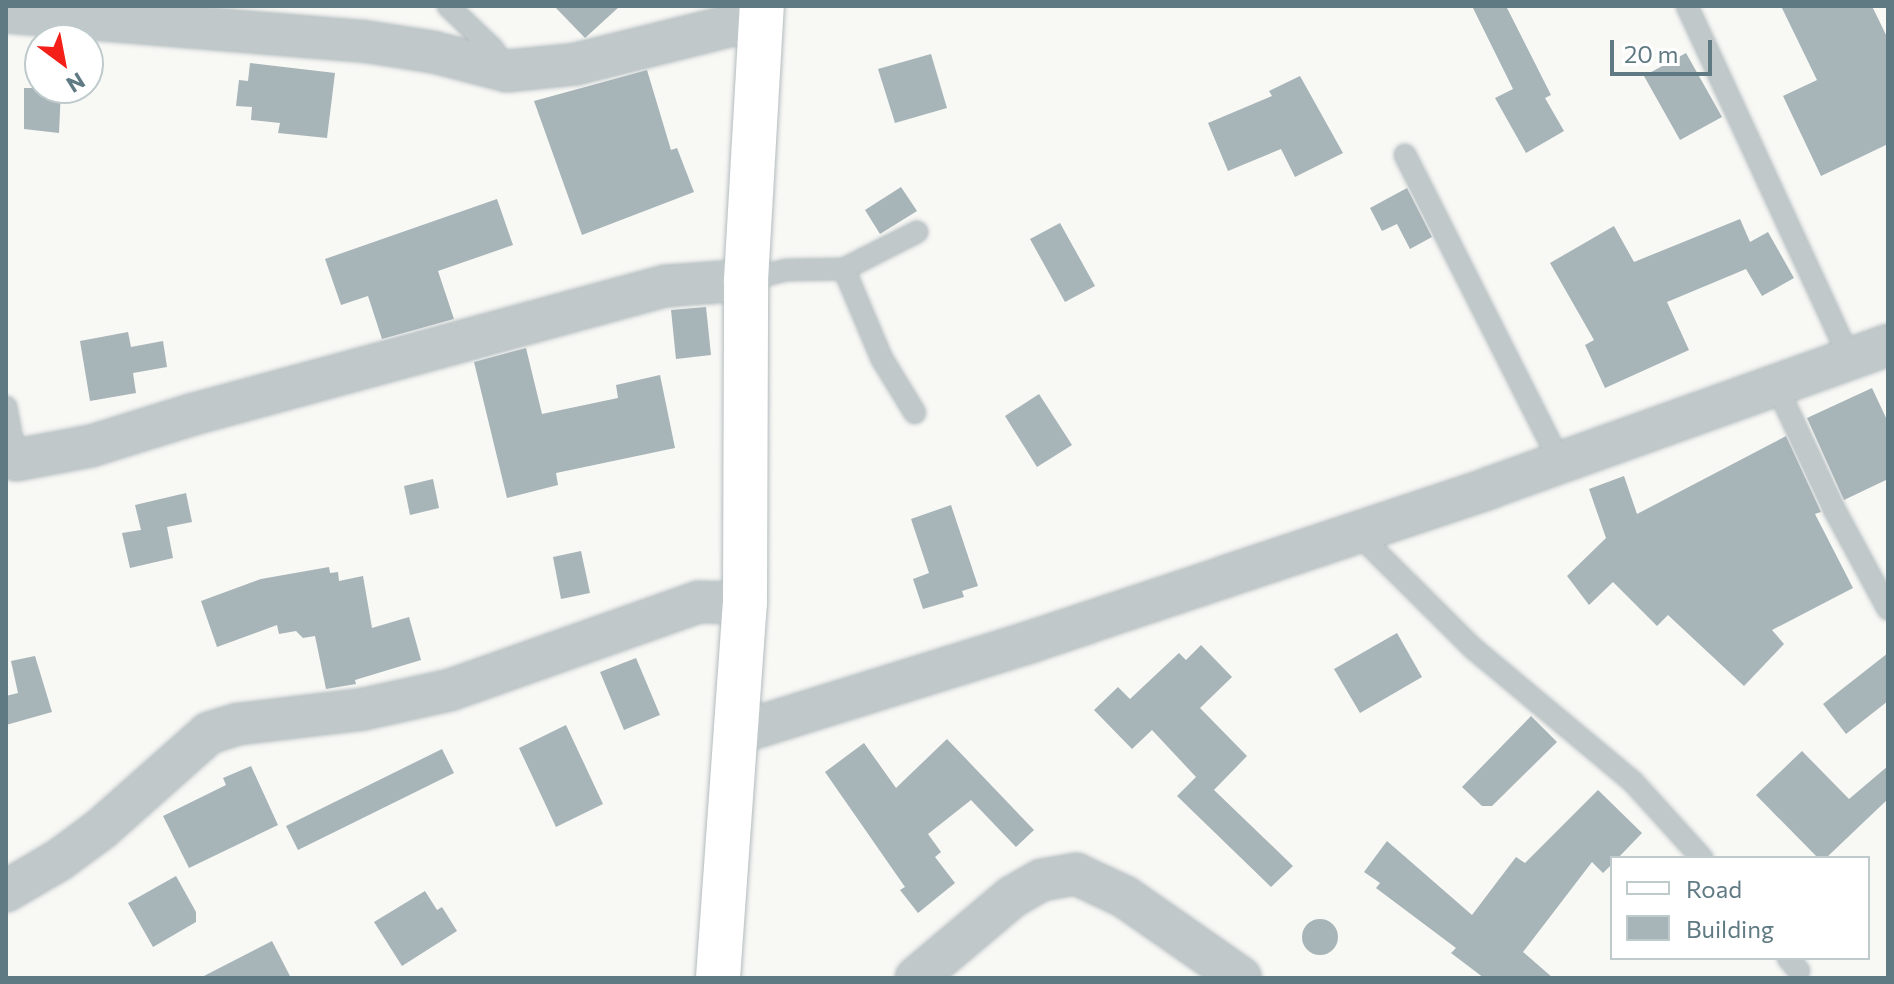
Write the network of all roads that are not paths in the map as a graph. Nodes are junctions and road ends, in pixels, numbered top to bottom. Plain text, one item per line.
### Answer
1 (448, 6) edge
2 (1687, 6) edge
3 (6, 12) edge
4 (762, 12) edge
5 (507, 71) junction
6 (1405, 155) dead end
7 (917, 232) dead end
8 (844, 269) junction
9 (746, 280) junction
10 (1888, 345) edge
11 (1850, 359) junction
12 (1776, 385) junction
13 (6, 407) edge
14 (915, 413) dead end
15 (16, 460) joint
16 (1559, 460) junction
17 (1356, 532) junction
18 (745, 603) junction
19 (1888, 609) edge
20 (735, 734) junction
21 (1700, 856) edge
22 (6, 891) edge
23 (718, 978) edge
24 (916, 978) edge
25 (1241, 978) edge

1 - 5 lane
2 - 11 lane
3 - 5 street
4 - 5 street
4 - 9 main road
6 - 16 lane
7 - 8 lane
8 - 9 lane
8 - 14 lane
9 - 15 street
9 - 18 main road
10 - 11 street
11 - 12 street
12 - 16 street
12 - 19 lane
13 - 15 lane
16 - 17 street
17 - 20 street
17 - 21 lane
18 - 20 main road
18 - 22 street
20 - 23 main road
24 - 25 street

